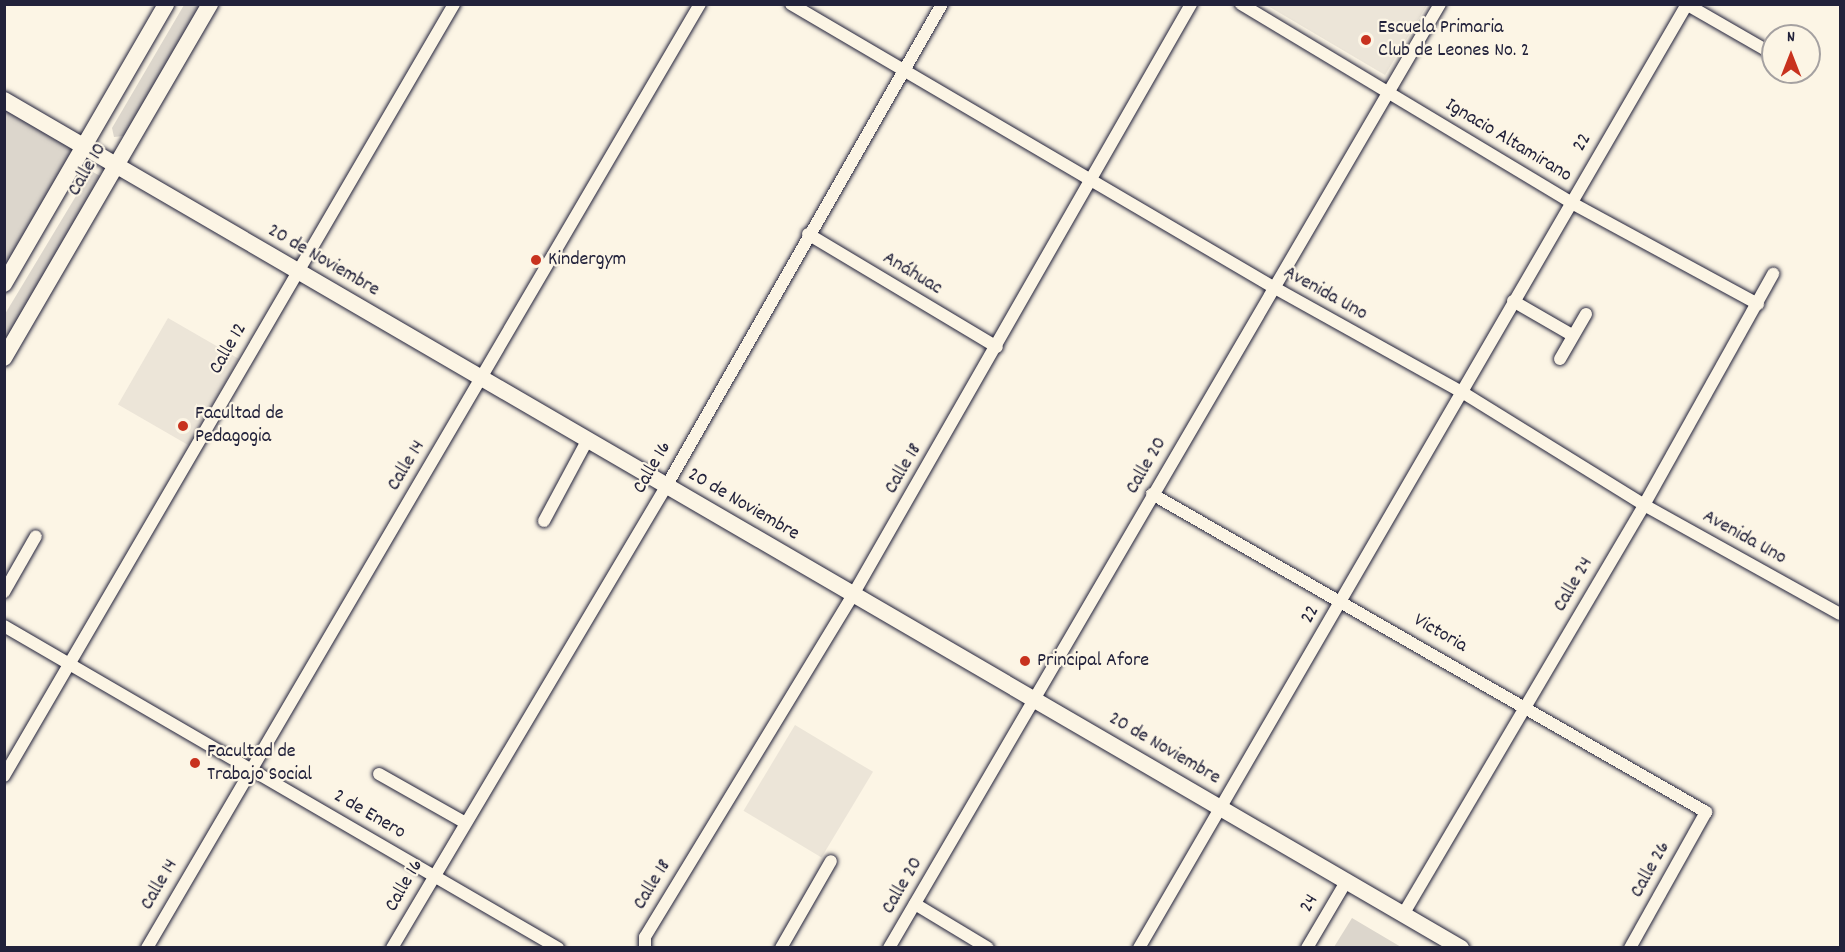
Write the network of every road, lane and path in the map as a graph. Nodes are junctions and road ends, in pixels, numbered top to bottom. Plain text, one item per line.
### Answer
1 (166, 4) edge
2 (210, 4) edge
3 (454, 4) edge
4 (700, 4) edge
5 (791, 4) edge
6 (942, 4) edge
7 (1191, 4) edge
8 (1241, 4) edge
9 (1440, 4) edge
10 (1686, 5) edge
11 (1761, 47) edge
12 (904, 69) junction
13 (1389, 92) junction
14 (4, 100) edge
15 (84, 146) junction
16 (115, 165) junction
17 (1092, 180) junction
18 (1570, 202) junction
19 (808, 234) junction
20 (297, 270) junction
21 (1773, 274) dead end
22 (4, 284) edge
23 (1273, 287) junction
24 (1513, 301) junction
25 (1758, 304) junction
26 (1586, 314) dead end
27 (1572, 335) junction
28 (997, 347) junction
29 (4, 358) edge
30 (1560, 359) dead end
31 (483, 378) junction
32 (1462, 392) junction
33 (588, 439) junction
34 (667, 485) junction
35 (1152, 494) junction
36 (1644, 505) junction
37 (544, 521) dead end
38 (36, 536) dead end
39 (4, 592) edge
40 (854, 593) junction
41 (1342, 601) junction
42 (1840, 614) edge
43 (4, 626) edge
44 (69, 663) junction
45 (1034, 698) junction
46 (1526, 706) junction
47 (249, 769) junction
48 (379, 774) dead end
49 (4, 776) edge
50 (1222, 807) junction
51 (1706, 812) joint
52 (464, 822) junction
53 (831, 861) dead end
54 (434, 875) junction
55 (1347, 880) junction
56 (915, 904) junction
57 (1404, 913) junction
58 (147, 948) edge
59 (392, 948) edge
60 (558, 948) edge
61 (645, 948) edge
62 (781, 948) edge
63 (889, 948) edge
64 (988, 948) edge
65 (1139, 948) edge
66 (1307, 948) edge
67 (1461, 948) edge
68 (1630, 948) edge

1 - 15 main road, Calle 10
2 - 16 main road, Calle 10
3 - 20 street, Calle 12
4 - 31 street, Calle 14
5 - 12 street, Avenida Uno
6 - 12 street, Calle 16
7 - 17 street, Calle 18
8 - 13 street, Ignacio Altamirano
9 - 13 street, Calle 20
10 - 11 street
10 - 18 street, 22
12 - 17 street, Avenida Uno
12 - 19 street, Calle 16
13 - 18 street, Ignacio Altamirano
13 - 23 street, Calle 20
14 - 15 main road, 20 de Noviembre
15 - 16 main road, 20 de Noviembre
15 - 22 main road, Calle 10
16 - 20 main road, 20 de Noviembre
16 - 29 main road, Calle 10
17 - 23 street, Avenida Uno
17 - 28 street, Calle 18
18 - 24 street, 22
18 - 25 street, Ignacio Altamirano
19 - 28 street, Anáhuac
19 - 34 street, Calle 16
20 - 31 main road, 20 de Noviembre
20 - 44 street, Calle 12
21 - 25 street, Calle 24
23 - 32 street, Avenida Uno
23 - 35 street, Calle 20
24 - 27 street
24 - 32 street, 22
25 - 36 street, Calle 24
26 - 27 street
27 - 30 street
28 - 40 street, Calle 18
31 - 33 main road, 20 de Noviembre
31 - 47 street, Calle 14
32 - 36 street, Avenida Uno
32 - 41 street, 22
33 - 34 main road, 20 de Noviembre
33 - 37 street
34 - 40 main road, 20 de Noviembre
34 - 52 street, Calle 16
35 - 41 street, Victoria
35 - 45 street, Calle 20
36 - 42 street, Avenida Uno
36 - 46 street, Calle 24
38 - 39 street
40 - 45 main road, 20 de Noviembre
40 - 61 street, Calle 18
41 - 46 street, Victoria
41 - 50 street, 22
43 - 44 street, 2 de Enero
44 - 47 street, 2 de Enero
44 - 49 street, Calle 12
45 - 50 main road, 20 de Noviembre
45 - 56 street, Calle 20
46 - 51 street, Victoria
46 - 57 street, Calle 24
47 - 54 street, 2 de Enero
47 - 58 street, Calle 14
48 - 52 street
50 - 55 main road, 20 de Noviembre
50 - 65 street, 22
51 - 68 street, Calle 26
52 - 54 street, Calle 16
53 - 62 street
54 - 59 street, Calle 16
54 - 60 street, 2 de Enero
55 - 57 main road, 20 de Noviembre
55 - 66 street, 24
56 - 63 street, Calle 20
56 - 64 street
57 - 67 main road, 20 de Noviembre

